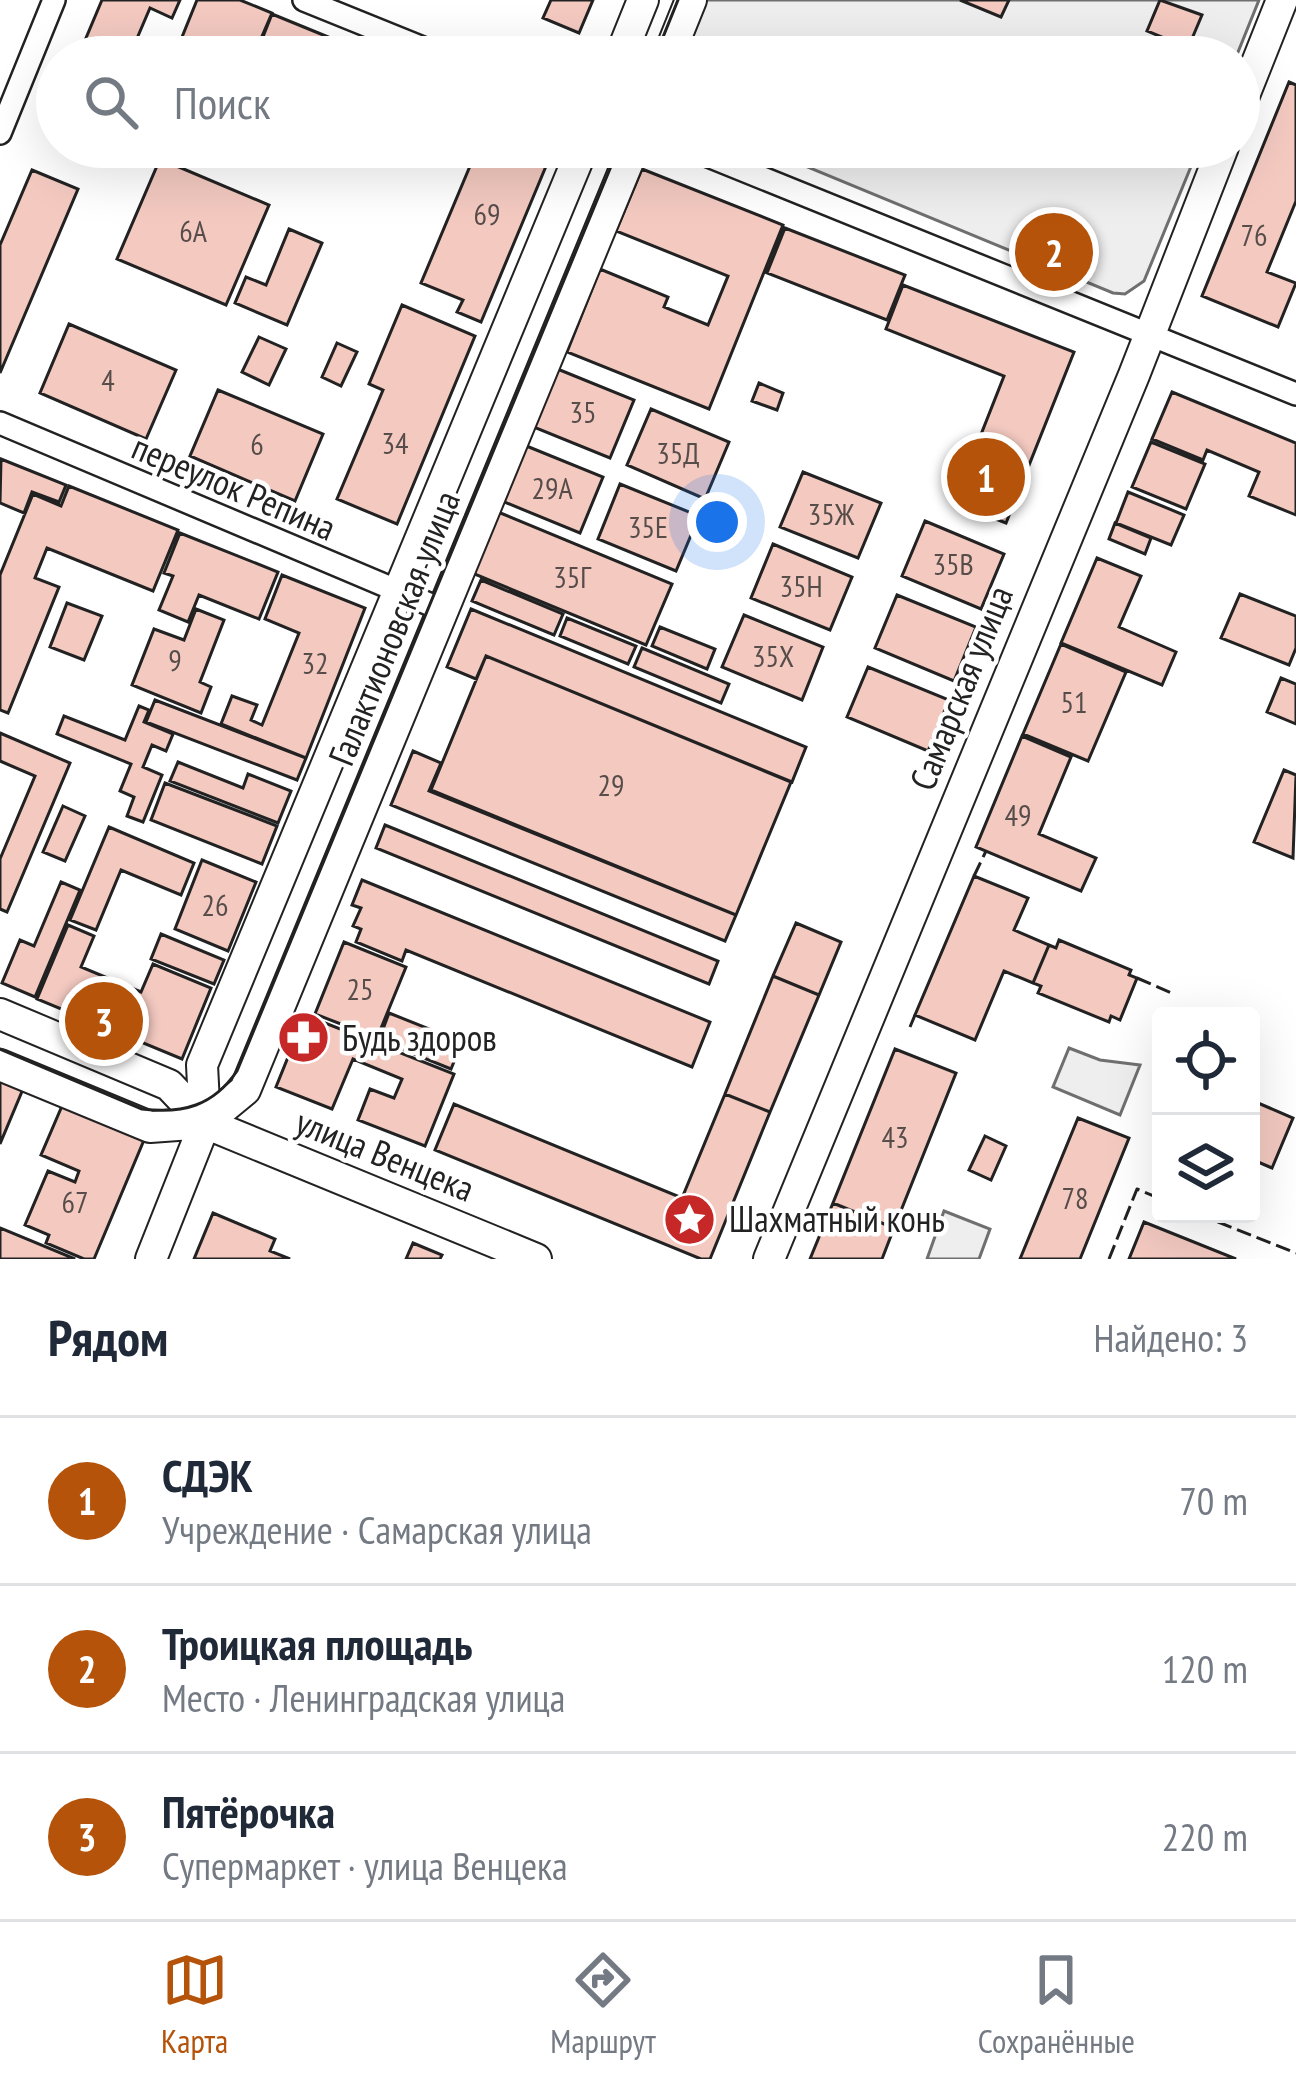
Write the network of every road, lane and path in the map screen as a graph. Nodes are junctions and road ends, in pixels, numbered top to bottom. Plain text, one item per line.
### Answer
1 (54, 0) edge
2 (304, 0) edge
3 (643, 0) edge
4 (691, 0) edge
5 (1282, 0) edge
6 (39, 36) edge
7 (393, 36) edge
8 (628, 36) edge
9 (676, 36) edge
10 (36, 44) edge
11 (1260, 55) edge
12 (2, 127) edge
13 (574, 168) edge
14 (625, 168) edge
15 (738, 168) edge
16 (1215, 168) edge
17 (1150, 333) junction
18 (1296, 394) edge
19 (0, 424) edge
20 (398, 592) junction
21 (443, 610) junction
22 (0, 1014) edge
23 (0, 1065) edge
24 (205, 1123) junction
25 (151, 1259) edge
26 (536, 1259) edge
27 (769, 1259) edge

1 - 6 street
2 - 7 street
3 - 8 main road
4 - 9 main road
5 - 11 main road
10 - 12 street
13 - 20 main road, Галактионовская улица
14 - 21 main road, Галактионовская улица
15 - 17 street
16 - 17 main road, Самарская улица
17 - 18 street
17 - 27 main road, Самарская улица
19 - 20 street, переулок Репина
20 - 21 street, переулок Репина
20 - 24 main road, Галактионовская улица
21 - 24 main road, Галактионовская улица
22 - 24 main road, улица Венцека
23 - 24 main road, улица Венцека
24 - 25 main road, Галактионовская улица
24 - 26 main road, улица Венцека

